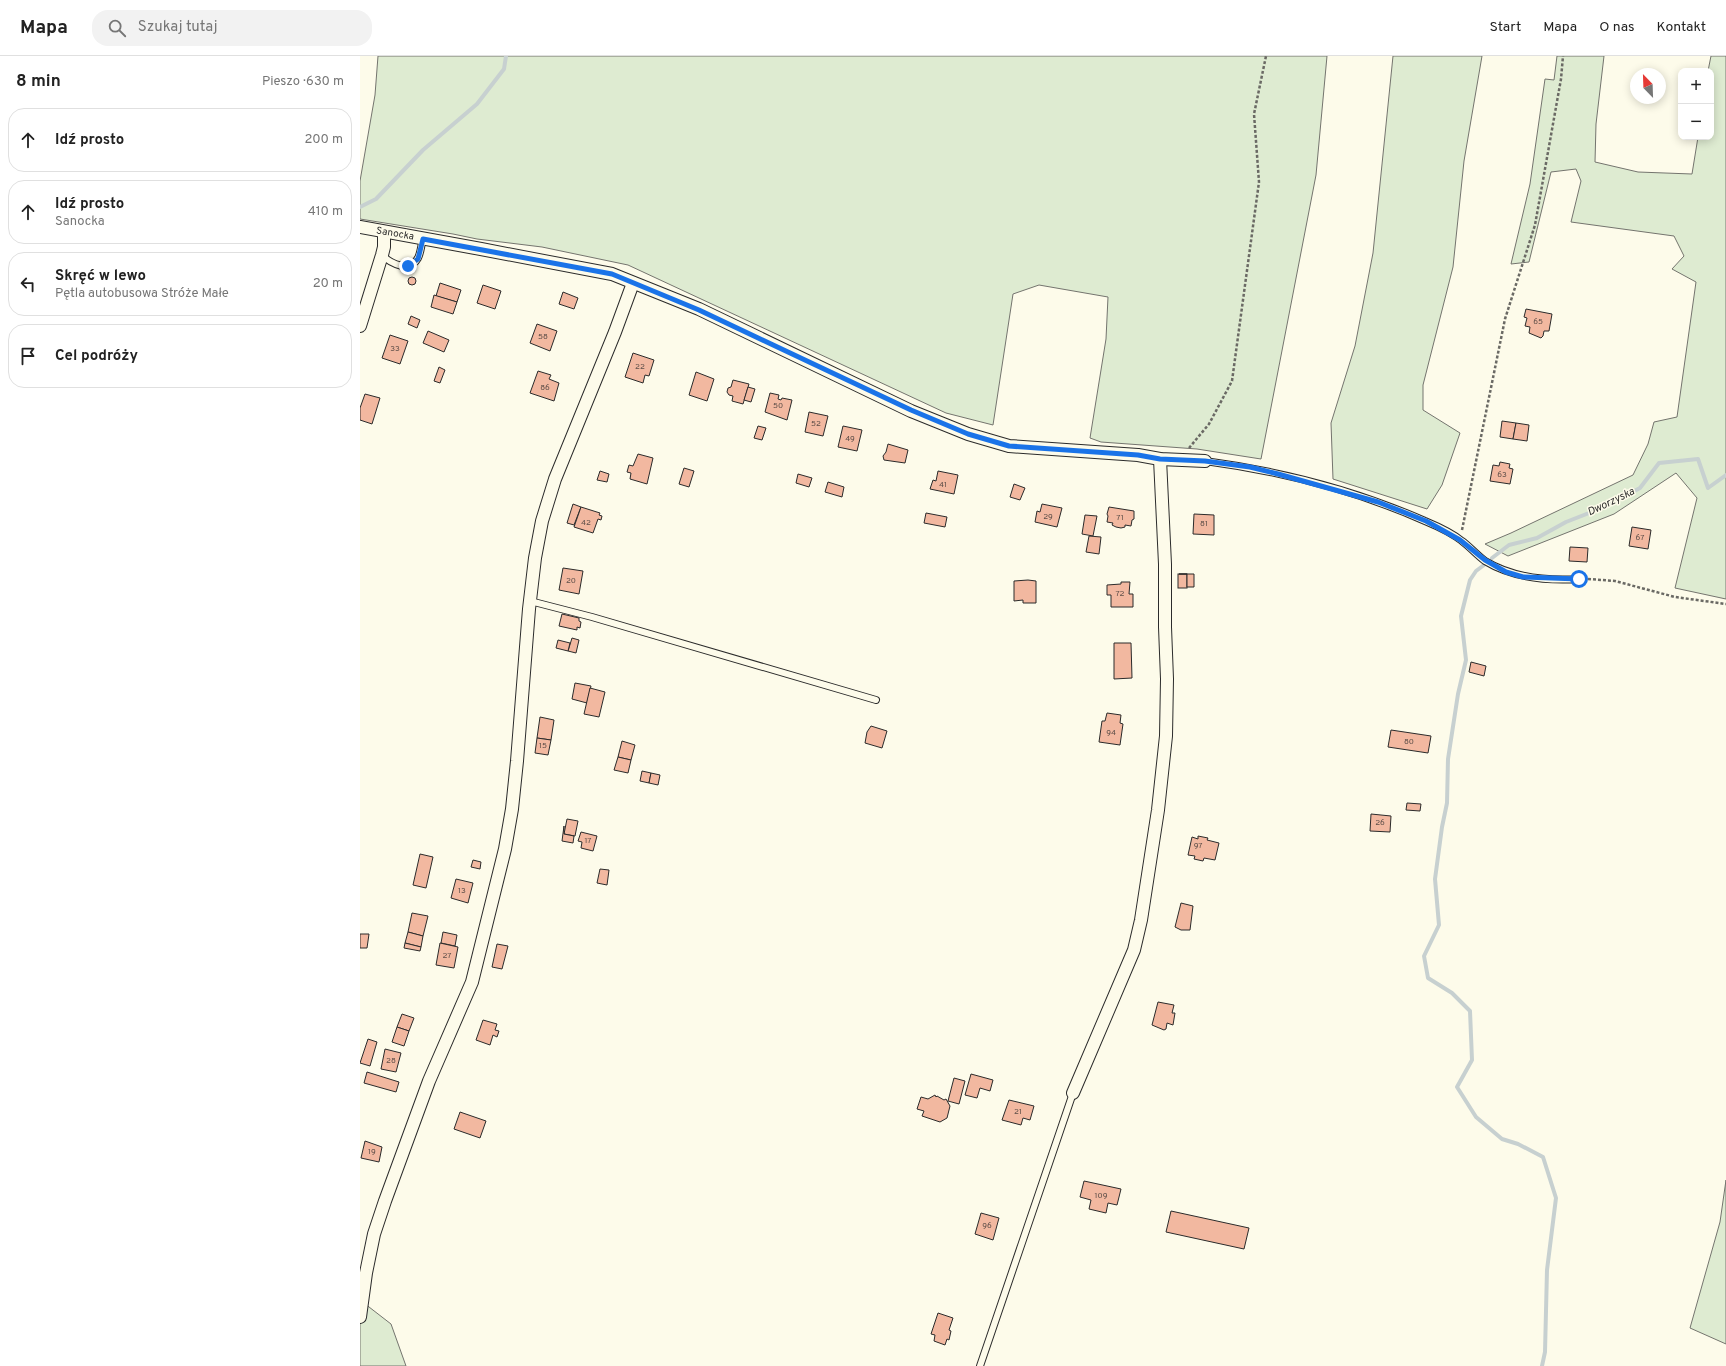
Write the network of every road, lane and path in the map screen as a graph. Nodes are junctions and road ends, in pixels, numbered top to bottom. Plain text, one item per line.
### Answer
1 (1266, 56) edge
2 (1563, 56) edge
3 (360, 228) edge
4 (384, 232) junction
5 (423, 239) junction
6 (382, 256) junction
7 (633, 283) junction
8 (360, 326) edge
9 (1160, 459) junction
10 (1178, 460) junction
11 (1205, 461) joint
12 (1460, 540) junction
13 (1579, 579) joint
14 (530, 601) junction
15 (1726, 604) edge
16 (876, 700) dead end
17 (1073, 1093) joint
18 (360, 1318) edge
19 (980, 1366) edge

1 - 10 path
2 - 12 path
3 - 4 street, Sanocka
4 - 5 street, Sanocka
4 - 6 street
5 - 6 lane
5 - 7 street, Sanocka
6 - 8 street
7 - 9 street, Sanocka
7 - 14 street
9 - 10 street, Sanocka
9 - 17 street
10 - 11 street, Sanocka
11 - 12 lane
12 - 13 lane
13 - 15 path
14 - 16 lane
14 - 18 street
17 - 19 lane

